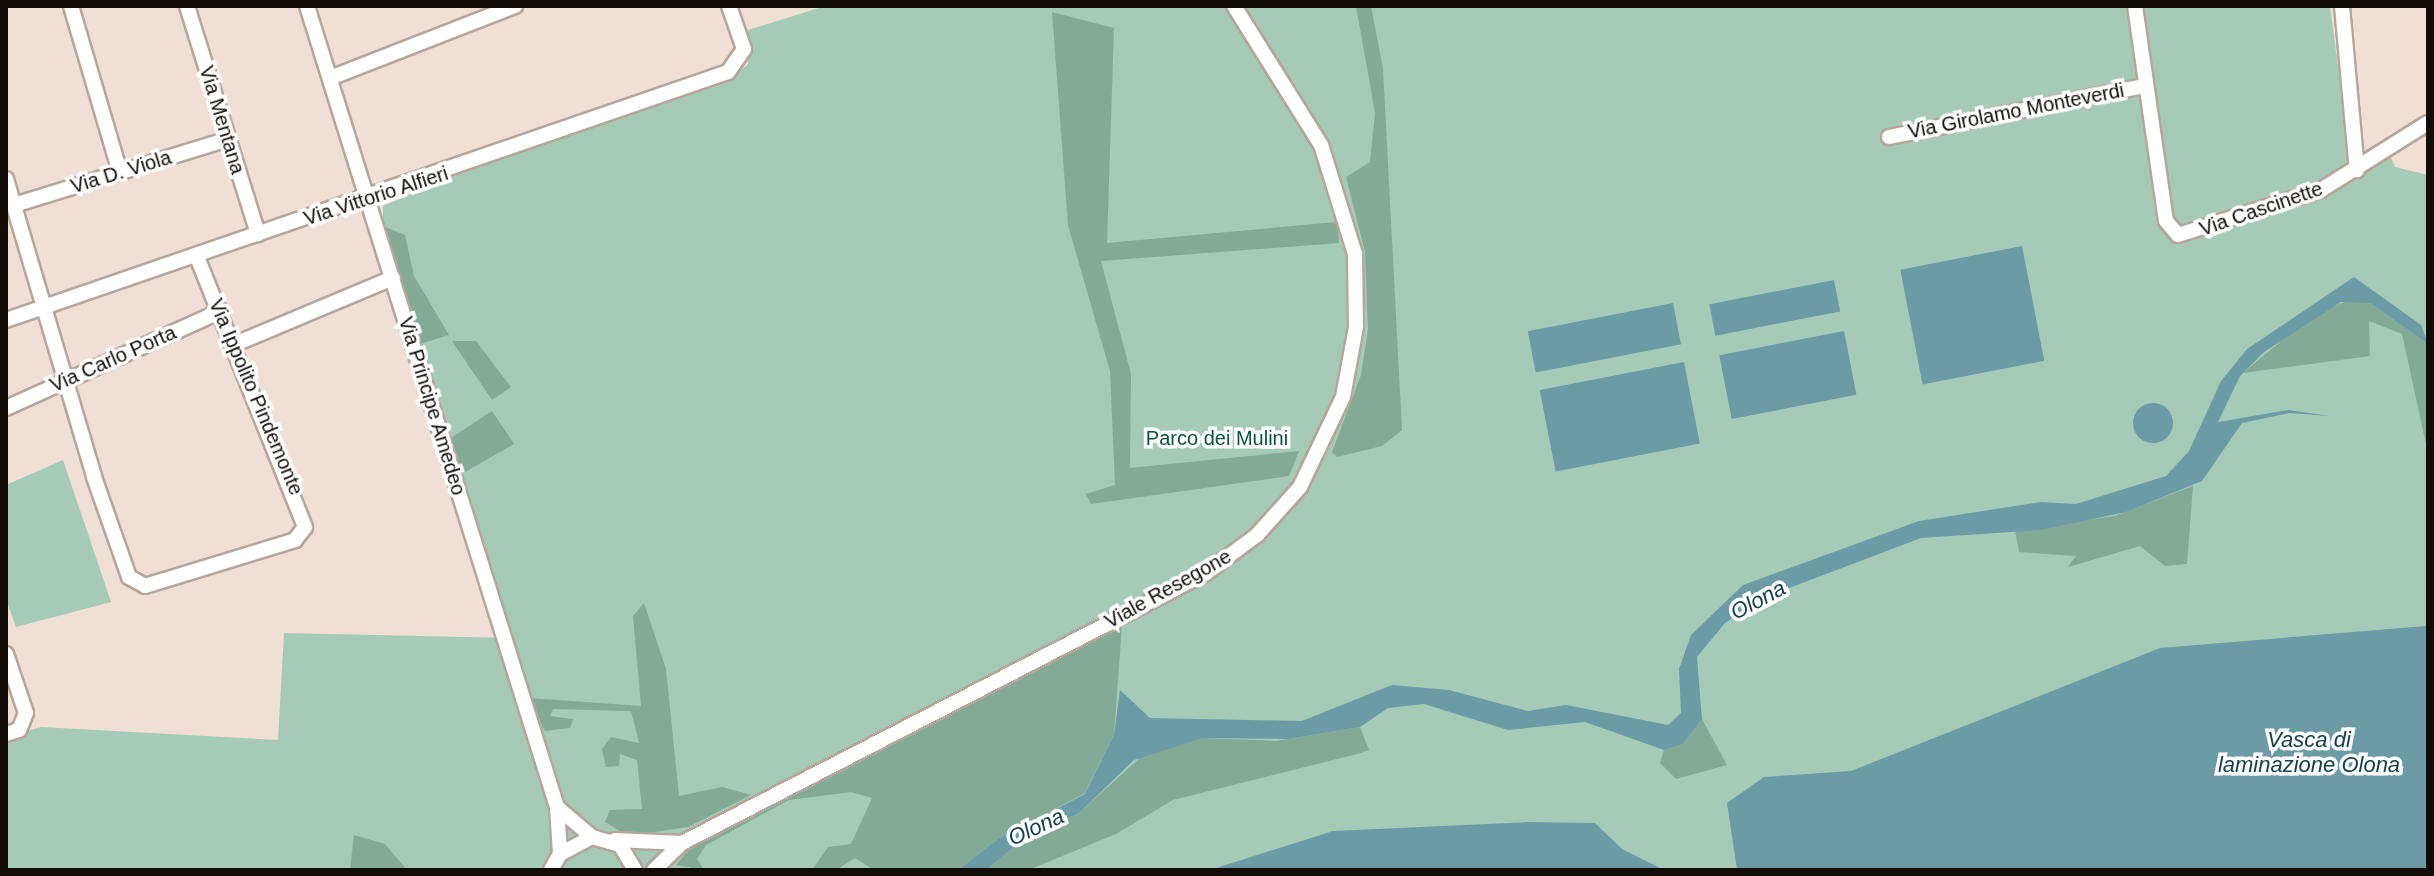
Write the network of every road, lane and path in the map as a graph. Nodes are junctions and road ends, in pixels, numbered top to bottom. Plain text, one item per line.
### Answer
1 (71, 6) edge
2 (187, 6) edge
3 (307, 6) edge
4 (515, 6) edge
5 (729, 6) edge
6 (1234, 6) edge
7 (2135, 6) edge
8 (2342, 6) edge
9 (330, 78) junction
10 (2144, 86) junction
11 (2428, 123) edge
12 (1889, 137) dead end
13 (228, 139) junction
14 (2357, 170) junction
15 (120, 172) junction
16 (6, 179) edge
17 (366, 201) junction
18 (14, 205) junction
19 (258, 234) junction
20 (196, 255) junction
21 (393, 278) junction
22 (43, 308) junction
23 (221, 311) junction
24 (6, 320) edge
25 (235, 344) junction
26 (62, 382) junction
27 (6, 408) edge
28 (6, 654) edge
29 (6, 734) edge
30 (557, 807) junction
31 (592, 837) junction
32 (611, 840) junction
33 (682, 843) junction
34 (560, 854) junction
35 (551, 870) edge
36 (635, 870) edge
37 (654, 870) edge

1 - 15 street
2 - 13 street, Via Mentana
3 - 9 street, Via Principe Amedeo
4 - 9 street
5 - 17 street, Via Vittorio Alfieri
6 - 33 street, Viale Resegone
7 - 10 street
8 - 14 street
9 - 17 street, Via Principe Amedeo
10 - 12 street, Via Girolamo Monteverdi
10 - 14 street, Via Cascinette
11 - 14 street, Via Cascinette
13 - 15 street, Via D. Viola
13 - 19 street, Via Mentana
15 - 18 street, Via D. Viola
16 - 18 street
17 - 19 street, Via Vittorio Alfieri
17 - 21 street, Via Principe Amedeo
18 - 22 street
19 - 20 street, Via Vittorio Alfieri
20 - 22 street, Via Vittorio Alfieri
20 - 23 street, Via Ippolito Pindemonte
21 - 25 street
21 - 30 street, Via Principe Amedeo
22 - 24 street, Via Vittorio Alfieri
22 - 26 street
23 - 25 street, Via Ippolito Pindemonte
23 - 26 street, Via Carlo Porta
25 - 26 street, Via Ippolito Pindemonte
26 - 27 street, Via Carlo Porta
28 - 29 street
30 - 31 street
30 - 34 street, Via Principe Amedeo
31 - 32 street, Viale Resegone
31 - 34 street
32 - 33 street, Viale Resegone
32 - 36 street
33 - 37 street, Viale Resegone
34 - 35 street

